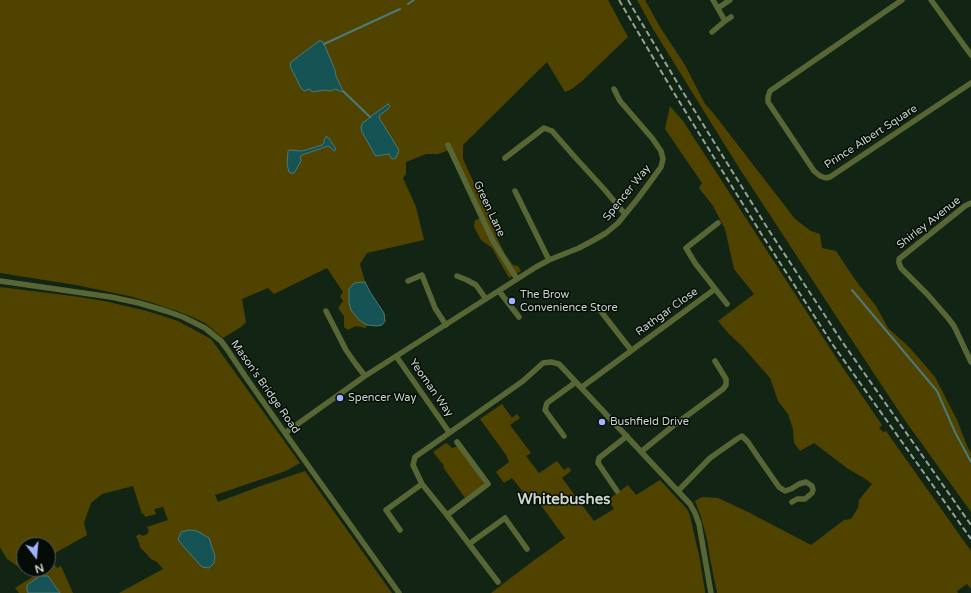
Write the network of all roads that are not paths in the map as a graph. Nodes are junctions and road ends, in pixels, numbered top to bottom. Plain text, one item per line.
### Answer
1 (713, 0) edge
2 (730, 0) edge
3 (902, 0) edge
4 (931, 0) edge
5 (718, 8) junction
6 (731, 17) dead end
7 (725, 21) junction
8 (712, 32) dead end
9 (971, 55) edge
10 (971, 83) edge
11 (614, 89) dead end
12 (448, 145) dead end
13 (505, 158) dead end
14 (515, 191) dead end
15 (971, 203) edge
16 (625, 214) junction
17 (718, 222) dead end
18 (549, 260) junction
19 (457, 276) dead end
20 (517, 279) junction
21 (0, 281) edge
22 (408, 281) dead end
23 (715, 289) junction
24 (499, 291) junction
25 (486, 299) junction
26 (727, 304) dead end
27 (599, 310) dead end
28 (326, 311) dead end
29 (519, 317) dead end
30 (446, 324) junction
31 (631, 350) junction
32 (396, 356) junction
33 (715, 361) dead end
34 (971, 362) edge
35 (365, 376) junction
36 (576, 382) junction
37 (582, 387) junction
38 (449, 432) junction
39 (284, 433) junction
40 (564, 436) dead end
41 (627, 436) junction
42 (457, 442) dead end
43 (642, 452) junction
44 (422, 484) junction
45 (617, 491) dead end
46 (678, 491) junction
47 (792, 502) dead end
48 (447, 515) junction
49 (400, 530) dead end
50 (468, 544) junction
51 (528, 549) dead end
52 (498, 582) dead end
53 (399, 593) edge
54 (711, 593) edge

1 - 5 street
2 - 5 street
3 - 10 street, Prince Albert Square
4 - 9 street
5 - 7 street
6 - 7 street
7 - 8 street
11 - 16 street, Spencer Way
12 - 20 street, Green Lane
13 - 16 street
14 - 18 street
15 - 34 street, Shirley Avenue
16 - 18 street, Spencer Way
17 - 23 street, Rathgar Close
18 - 20 street, Spencer Way
19 - 25 street
20 - 24 street, Spencer Way
21 - 39 street, Mason's Bridge Road
22 - 30 street
23 - 26 street, Rathgar Close
23 - 31 street, Rathgar Close
24 - 25 street, Spencer Way
24 - 29 street
25 - 30 street, Spencer Way
27 - 31 street, Rathgar Close
28 - 35 street
30 - 32 street, Spencer Way
31 - 37 street, Rathgar Close
32 - 35 street, Spencer Way
32 - 38 street, Yeoman Way
33 - 43 street
35 - 39 street, Spencer Way
36 - 37 street
36 - 38 street
36 - 40 street
37 - 41 street
38 - 44 street
39 - 53 street, Mason's Bridge Road
41 - 43 street
41 - 45 street
42 - 48 street
43 - 46 street
44 - 48 street
44 - 49 street
46 - 47 street
46 - 54 street
48 - 50 street
50 - 51 street
50 - 52 street

